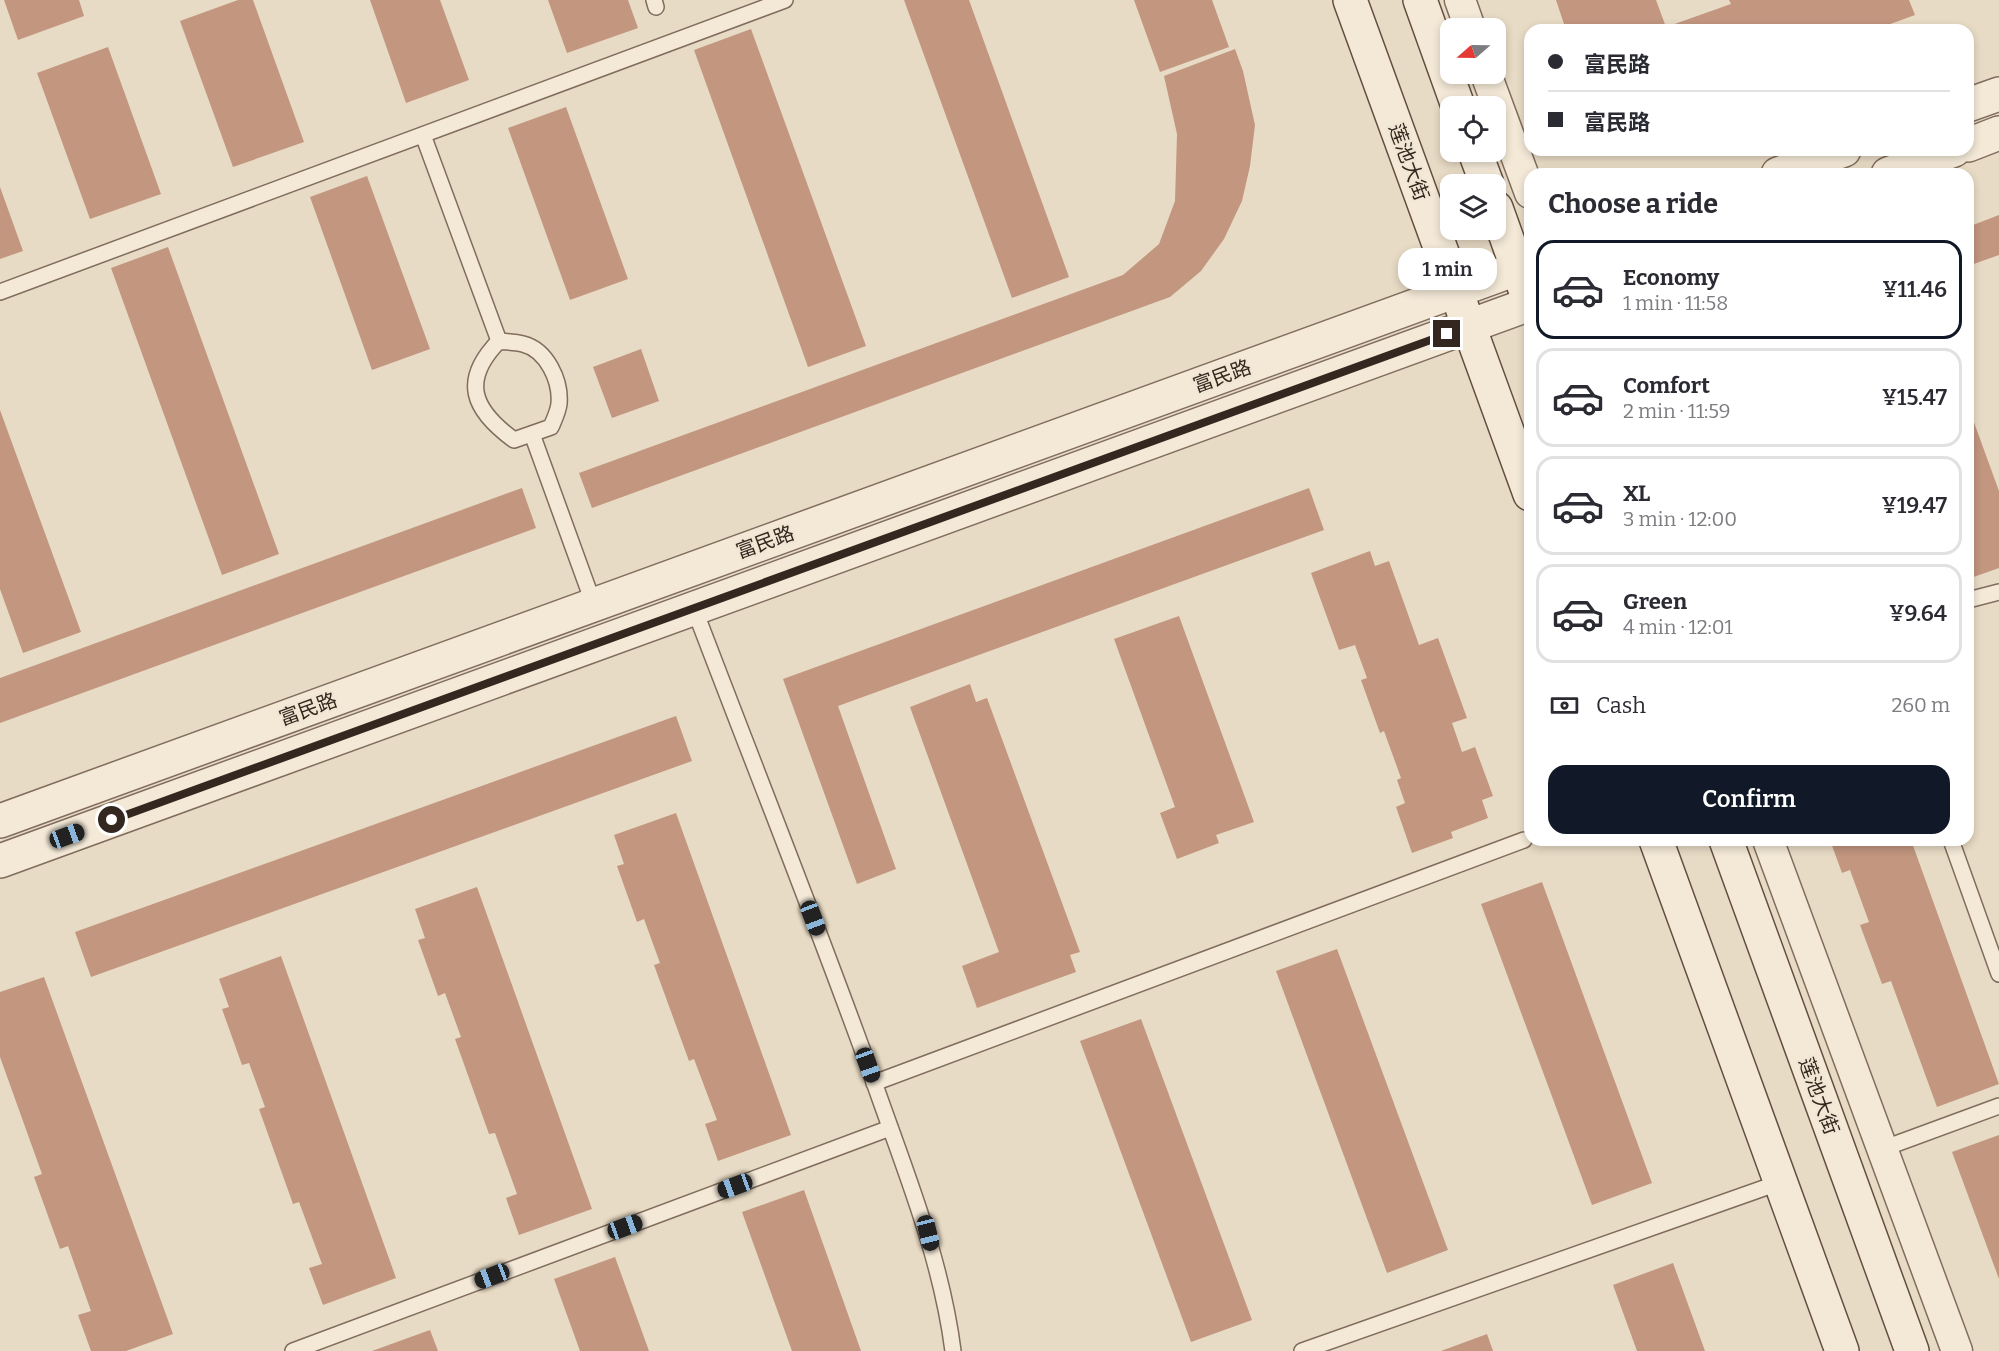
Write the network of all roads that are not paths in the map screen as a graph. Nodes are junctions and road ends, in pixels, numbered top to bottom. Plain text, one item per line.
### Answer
1 (784, 0) edge
2 (1350, 0) edge
3 (1420, 0) edge
4 (1460, 0) edge
5 (1466, 18) edge
6 (1490, 84) edge
7 (1999, 93) edge
8 (1454, 96) edge
9 (1974, 103) edge
10 (1999, 134) edge
11 (423, 135) junction
12 (1974, 143) edge
13 (1828, 156) edge
14 (1938, 156) edge
15 (1794, 168) edge
16 (1904, 168) edge
17 (1524, 178) edge
18 (1506, 229) edge
19 (1524, 266) edge
20 (1456, 291) junction
21 (0, 292) edge
22 (1524, 306) edge
23 (1469, 326) junction
24 (499, 341) junction
25 (532, 434) junction
26 (1524, 477) edge
27 (1999, 592) edge
28 (1974, 598) edge
29 (594, 605) junction
30 (694, 608) junction
31 (0, 821) edge
32 (1524, 840) dead end
33 (1658, 846) edge
34 (1728, 846) edge
35 (1770, 846) edge
36 (1953, 846) edge
37 (0, 861) edge
38 (1999, 974) edge
39 (874, 1083) junction
40 (1999, 1106) edge
41 (890, 1128) junction
42 (1882, 1149) junction
43 (1781, 1182) junction
44 (293, 1351) edge
45 (953, 1351) edge
46 (1302, 1351) edge
47 (1842, 1351) edge
48 (1912, 1351) edge
49 (1957, 1351) edge

1 - 11 lane
2 - 20 street, 莲池大街
3 - 8 street
4 - 5 street
6 - 17 street
7 - 9 street
10 - 12 street
11 - 21 lane
11 - 24 lane
13 - 15 street
14 - 16 street
18 - 19 street
19 - 20 street, 富民路
20 - 23 street, 莲池大街
20 - 29 street, 富民路
22 - 23 street, 富民路
23 - 26 street, 莲池大街
23 - 30 street, 富民路
24 - 25 lane
24 - 25 lane
25 - 29 lane
27 - 28 lane
29 - 31 street, 富民路
30 - 37 street, 富民路
30 - 39 lane
32 - 39 lane
33 - 43 street
34 - 48 street, 莲池大街
35 - 42 street
36 - 38 lane
39 - 41 lane
40 - 42 lane
41 - 44 lane
41 - 45 lane
42 - 49 street
43 - 46 lane
43 - 47 street

